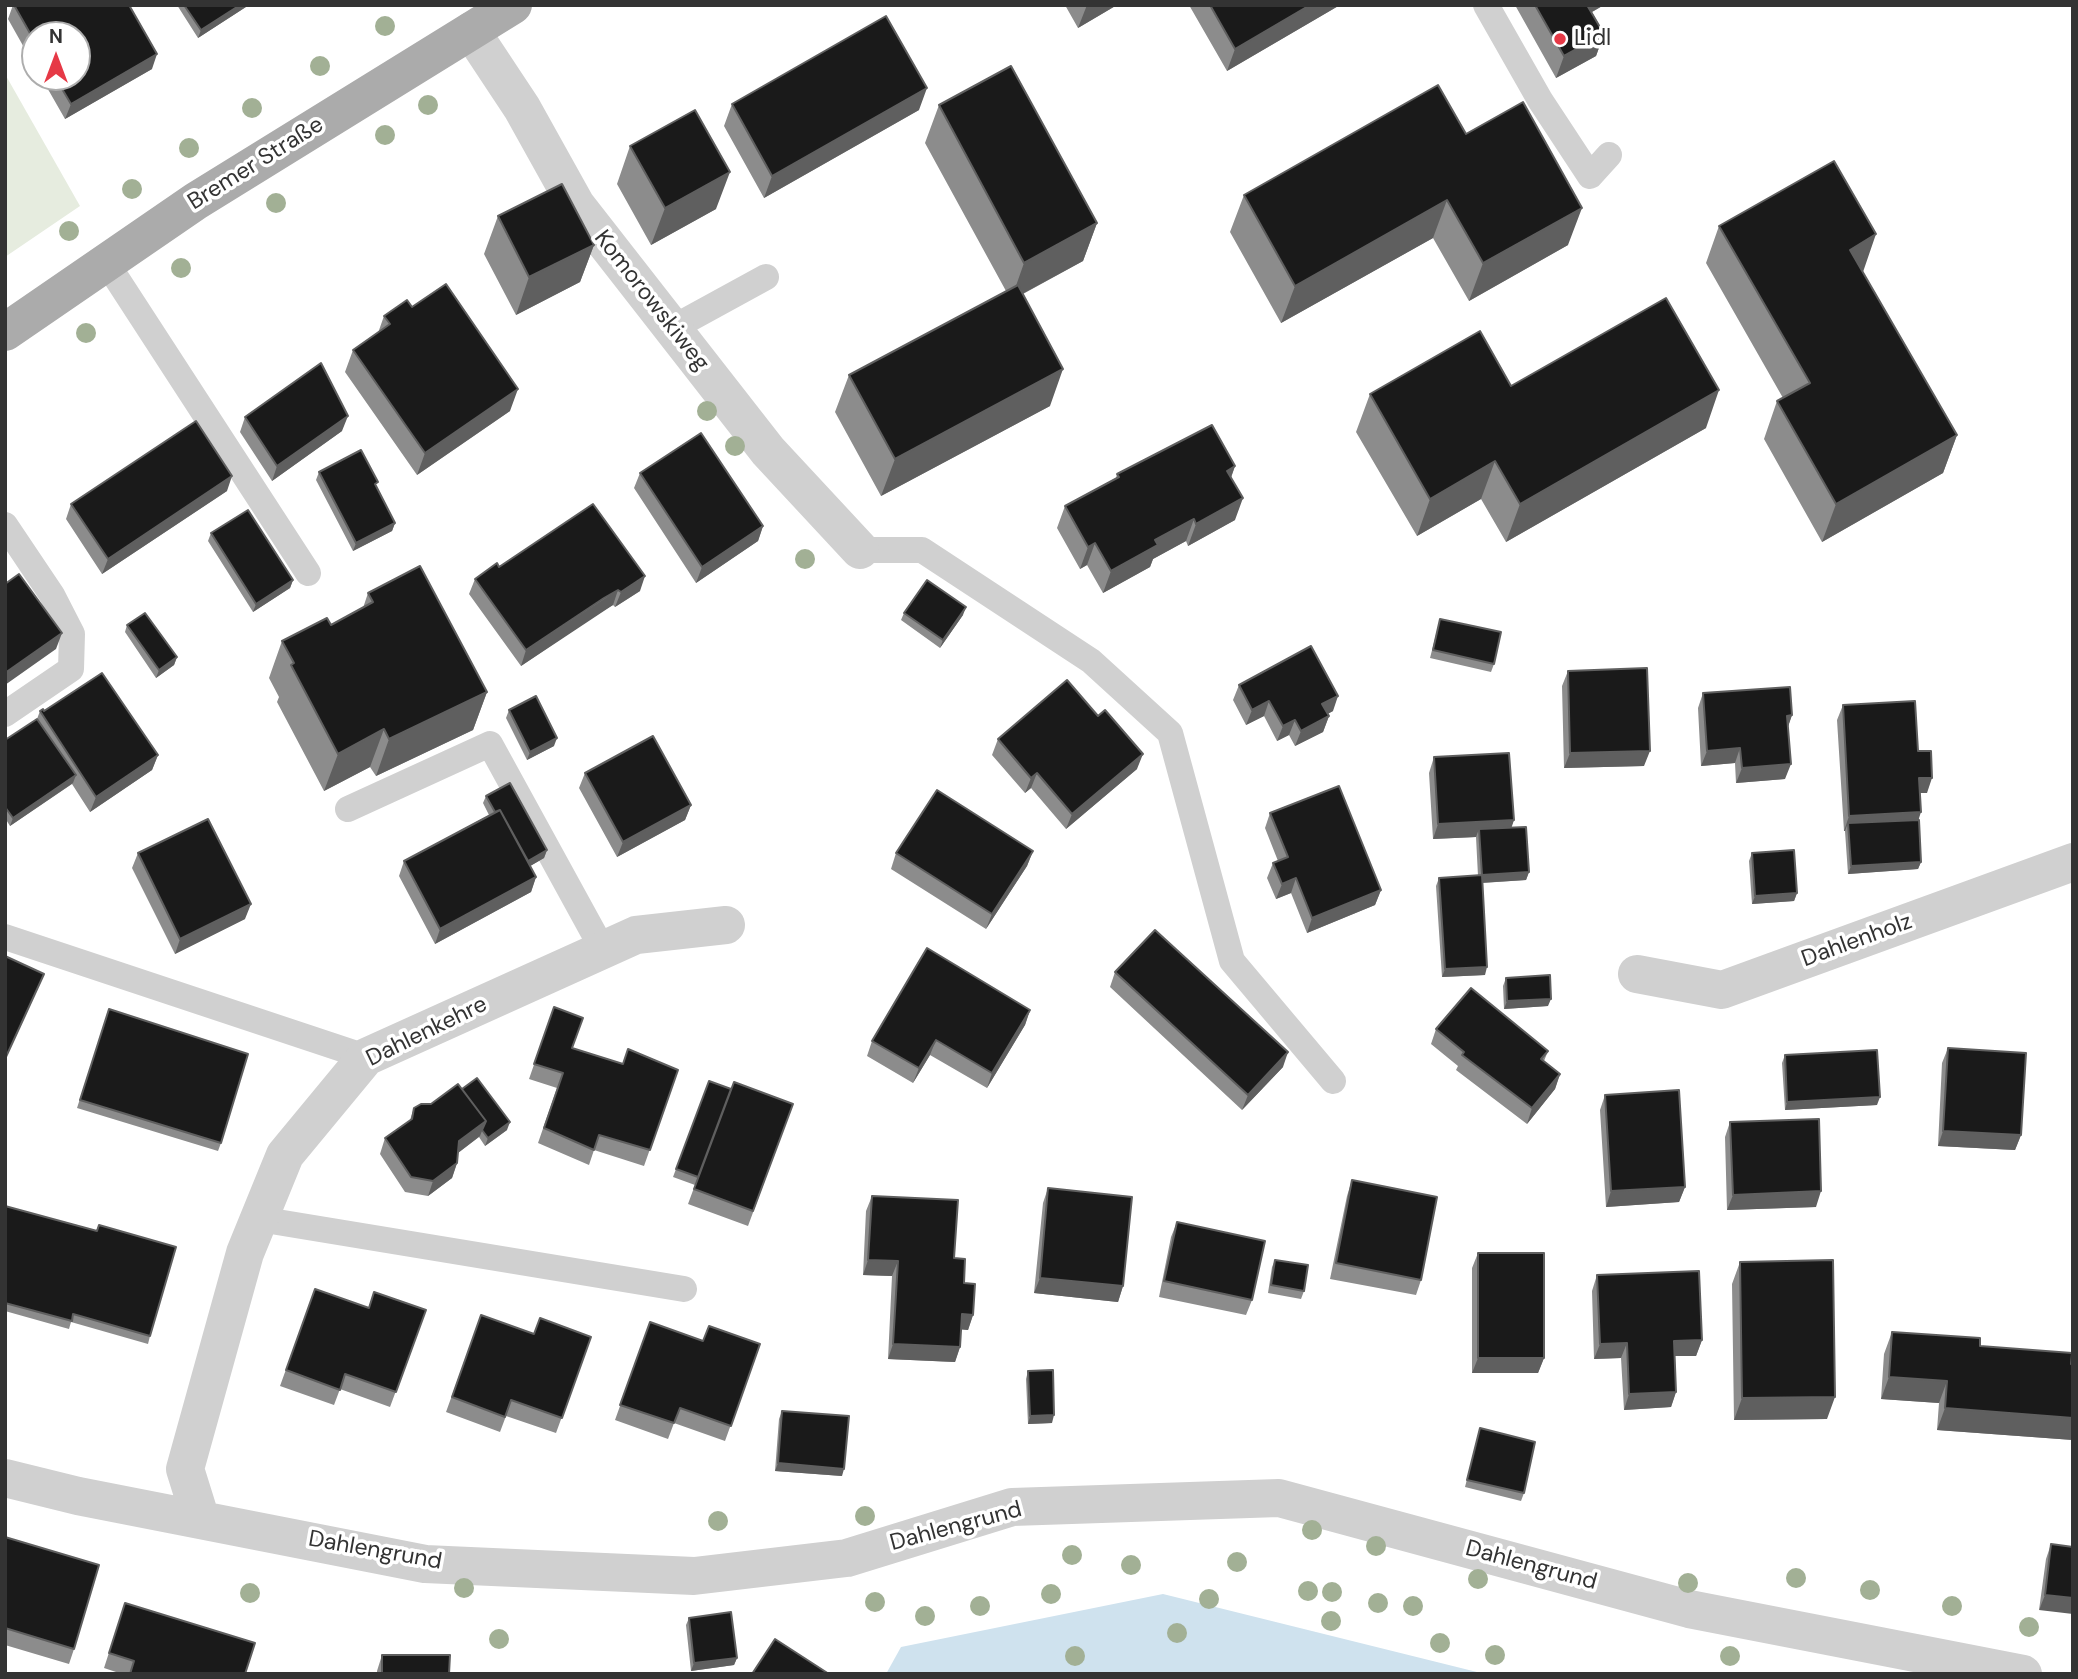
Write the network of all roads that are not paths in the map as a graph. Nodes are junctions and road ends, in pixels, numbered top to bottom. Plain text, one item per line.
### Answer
1 (513, 5) edge
2 (1486, 5) edge
3 (471, 31) junction
4 (1609, 155) dead end
5 (106, 262) junction
6 (766, 277) dead end
7 (671, 329) junction
8 (5, 332) edge
9 (5, 525) edge
10 (859, 550) joint
11 (308, 573) dead end
12 (5, 714) edge
13 (348, 808) edge
14 (2073, 862) edge
15 (726, 925) dead end
16 (5, 937) edge
17 (603, 950) junction
18 (1637, 974) dead end
19 (366, 1057) junction
20 (1333, 1081) dead end
21 (259, 1219) junction
22 (684, 1289) dead end
23 (5, 1478) edge
24 (200, 1517) junction
25 (2022, 1674) edge

1 - 3 main road, Bremer Straße
2 - 4 lane
3 - 5 main road, Bremer Straße
3 - 7 street, Komorowskiweg
5 - 8 main road, Bremer Straße
5 - 11 lane
6 - 7 lane
7 - 10 street, Komorowskiweg
9 - 12 lane
10 - 20 lane
13 - 17 lane
14 - 18 street, Dahlenholz
15 - 17 street, Dahlenkehre
16 - 19 lane
17 - 19 street, Dahlenkehre
19 - 21 street, Dahlenkehre
21 - 22 lane
21 - 24 street, Dahlenkehre
23 - 24 street, Dahlengrund
24 - 25 street, Dahlengrund

